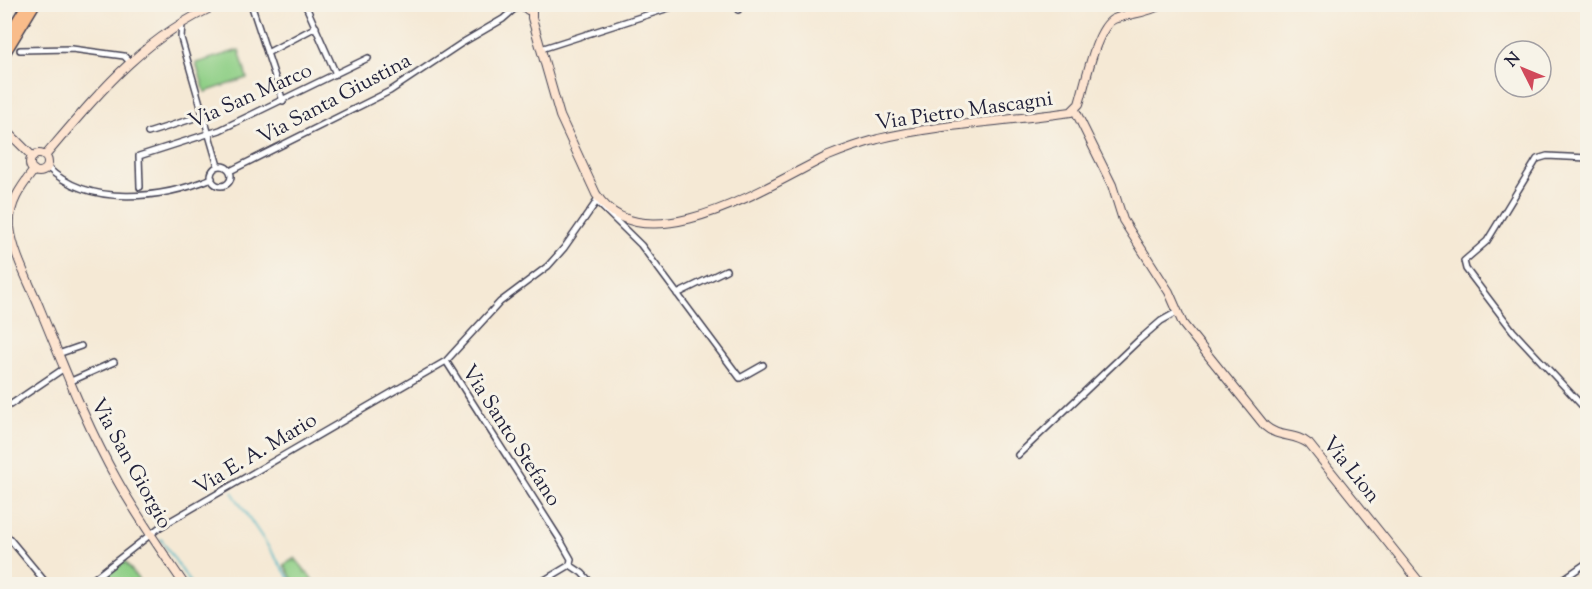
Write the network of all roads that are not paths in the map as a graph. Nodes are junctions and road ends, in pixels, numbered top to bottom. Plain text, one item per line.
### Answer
1 (27, 4) edge
2 (35, 4) edge
3 (219, 4) edge
4 (251, 4) edge
5 (305, 4) edge
6 (681, 4) edge
7 (1125, 4) edge
8 (1163, 4) edge
9 (526, 7) edge
10 (1129, 16) junction
11 (316, 27) junction
12 (178, 30) junction
13 (4, 42) edge
14 (541, 49) junction
15 (20, 50) dead end
16 (267, 53) junction
17 (4, 55) edge
18 (368, 58) dead end
19 (129, 61) junction
20 (336, 74) junction
21 (282, 100) junction
22 (1075, 110) junction
23 (204, 116) junction
24 (4, 128) edge
25 (148, 133) dead end
26 (209, 134) junction
27 (45, 156) junction
28 (33, 157) junction
29 (1587, 158) edge
30 (218, 166) junction
31 (47, 167) junction
32 (34, 170) junction
33 (230, 171) junction
34 (212, 178) junction
35 (140, 187) dead end
36 (597, 200) junction
37 (8, 207) edge
38 (609, 211) junction
39 (726, 270) dead end
40 (677, 294) junction
41 (1177, 312) junction
42 (81, 346) dead end
43 (58, 354) junction
44 (446, 361) junction
45 (114, 362) dead end
46 (763, 365) dead end
47 (63, 369) junction
48 (69, 382) junction
49 (4, 409) edge
50 (1587, 412) edge
51 (1018, 455) dead end
52 (4, 532) edge
53 (150, 534) junction
54 (1587, 562) edge
55 (570, 565) junction
56 (47, 585) edge
57 (87, 585) edge
58 (184, 585) edge
59 (538, 585) edge
60 (592, 585) edge
61 (1421, 585) edge
62 (1556, 585) edge

1 - 13 highway
2 - 17 highway
3 - 12 street
4 - 16 street
5 - 11 street
6 - 14 street
7 - 10 street
8 - 10 street, Via Pietro Mascagni
9 - 14 street, Via Pietro Mascagni
9 - 33 street, Via Santa Giustina
10 - 22 street, Via Pietro Mascagni
11 - 16 street
11 - 20 street
12 - 19 street
12 - 23 street
14 - 36 street, Via Pietro Mascagni
15 - 19 street
16 - 21 street
18 - 20 street, Via San Marco
19 - 27 street
20 - 21 street, Via San Marco
21 - 26 street, Via San Marco
22 - 38 street, Via Pietro Mascagni
22 - 41 street, Via Lion
23 - 25 street
23 - 26 street
24 - 28 street
26 - 30 street
26 - 35 street, Via San Marco
27 - 28 street
27 - 31 street
28 - 32 street
29 - 50 street
30 - 33 street
30 - 34 street
31 - 32 street
31 - 34 street
32 - 37 street, Via San Giorgio
33 - 34 street
36 - 38 street, Via Pietro Mascagni
36 - 44 street, Via Santo Stefano
37 - 43 street, Via San Giorgio
38 - 40 street, Via Pietro Mascagni
39 - 40 street
40 - 46 street, Via Pietro Mascagni
41 - 51 street
41 - 61 street, Via Lion
42 - 43 street
43 - 47 street, Via San Giorgio
44 - 53 street, Via E. A. Mario
44 - 55 street, Via Santo Stefano
45 - 48 street
47 - 48 street, Via San Giorgio
47 - 49 street
48 - 53 street, Via San Giorgio
52 - 56 street
53 - 57 street, Via E. A. Mario
53 - 58 street, Via San Giorgio
54 - 62 street
55 - 59 street
55 - 60 street

